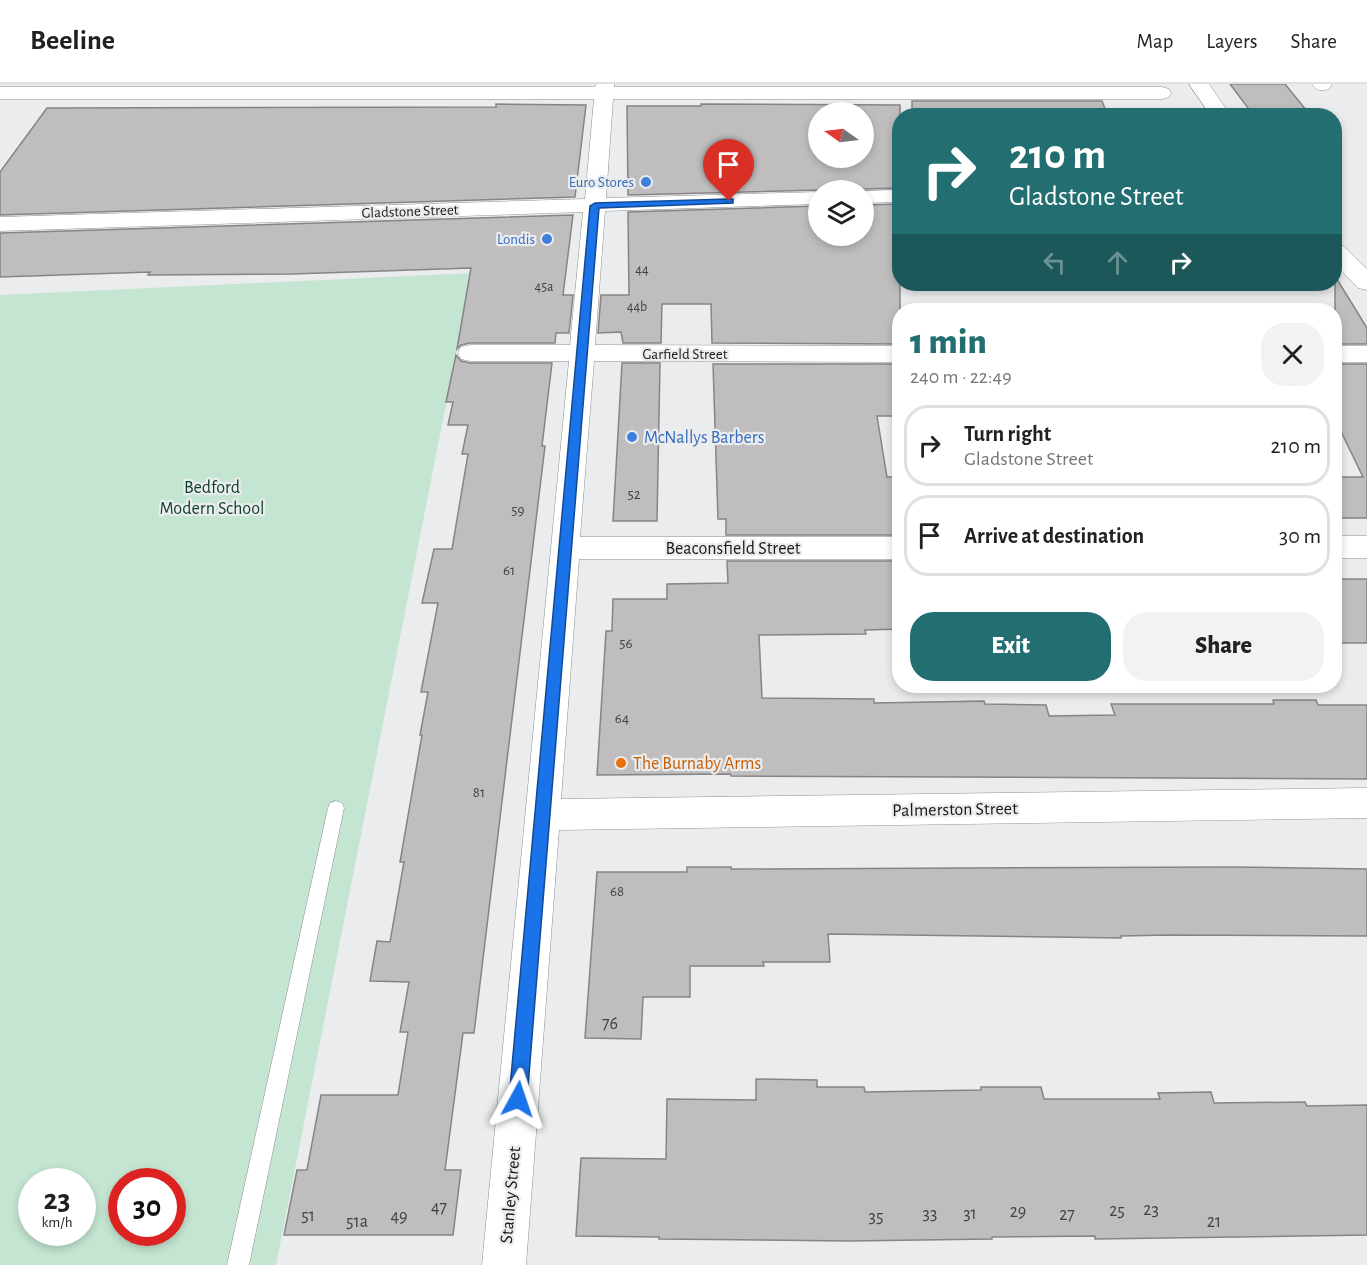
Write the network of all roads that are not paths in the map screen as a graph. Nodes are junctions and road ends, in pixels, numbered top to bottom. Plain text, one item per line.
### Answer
1 (1199, 84) edge
2 (605, 88) edge
3 (1133, 88) edge
4 (0, 93) edge
5 (1162, 93) dead end
6 (1216, 108) edge
7 (892, 196) edge
8 (874, 197) edge
9 (808, 198) edge
10 (595, 206) junction
11 (0, 224) edge
12 (1342, 258) edge
13 (1367, 283) edge
14 (470, 353) dead end
15 (582, 354) junction
16 (892, 354) edge
17 (1342, 354) edge
18 (1367, 354) edge
19 (1342, 547) edge
20 (1367, 547) edge
21 (566, 548) junction
22 (892, 548) edge
23 (1367, 803) edge
24 (336, 808) dead end
25 (542, 815) junction
26 (238, 1265) edge
27 (504, 1265) edge

1 - 6 street
2 - 3 street
2 - 4 street
2 - 10 street, Stanley Street
3 - 5 street
7 - 8 street
9 - 10 street, Gladstone Street
10 - 11 street, Gladstone Street
10 - 15 street, Stanley Street
12 - 13 street
14 - 15 street, Garfield Street
15 - 16 street, Garfield Street
15 - 21 street, Stanley Street
17 - 18 street
19 - 20 street
21 - 22 street, Beaconsfield Street
21 - 25 street, Stanley Street
23 - 25 street, Palmerston Street
24 - 26 lane
25 - 27 street, Stanley Street

